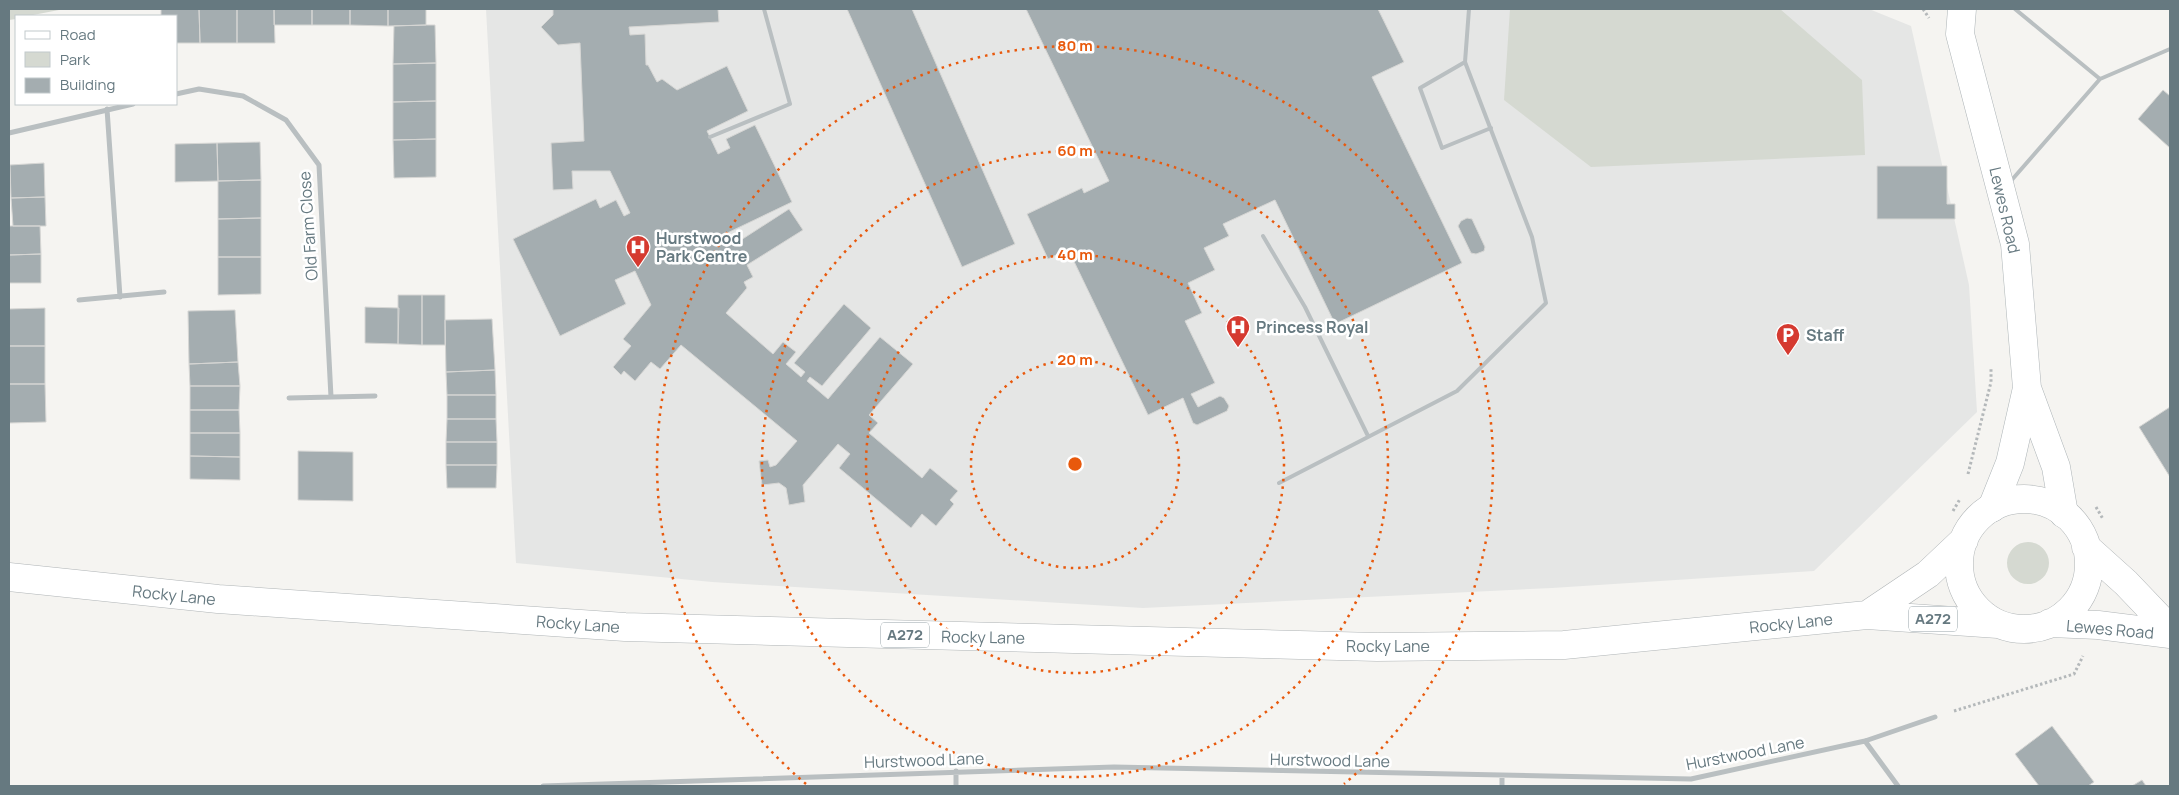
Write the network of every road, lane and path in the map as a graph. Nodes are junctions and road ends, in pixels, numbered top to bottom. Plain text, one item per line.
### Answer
1 (764, 9) edge
2 (1469, 9) edge
3 (1940, 9) edge
4 (2015, 9) edge
5 (1961, 22) edge
6 (2170, 49) edge
7 (1466, 62) junction
8 (2100, 79) junction
9 (178, 94) edge
10 (128, 105) edge
11 (107, 109) junction
12 (1491, 128) junction
13 (9, 133) edge
14 (710, 137) dead end
15 (2002, 191) junction
16 (1263, 236) dead end
17 (164, 292) dead end
18 (120, 296) junction
19 (79, 300) dead end
20 (2027, 388) junction
21 (331, 396) junction
22 (376, 396) dead end
23 (289, 398) dead end
24 (1368, 436) junction
25 (1974, 456) dead end
26 (1967, 480) dead end
27 (1279, 483) dead end
28 (1963, 496) dead end
29 (1992, 508) junction
30 (2064, 514) junction
31 (1949, 518) dead end
32 (1964, 540) junction
33 (2086, 547) junction
34 (9, 577) edge
35 (1867, 615) junction
36 (2050, 623) junction
37 (1998, 624) junction
38 (2170, 629) edge
39 (2170, 634) edge
40 (2086, 650) dead end
41 (1935, 717) joint
42 (1865, 741) junction
43 (956, 771) junction
44 (1502, 776) junction
45 (543, 786) edge
46 (956, 786) edge
47 (1502, 786) edge
48 (1898, 786) edge

1 - 14 lane
2 - 7 lane
3 - 5 main road
4 - 8 lane
5 - 15 main road, Lewes Road
6 - 8 lane
7 - 12 lane
7 - 12 lane
8 - 15 lane
9 - 21 street, Old Farm Close
10 - 11 street
11 - 13 street
11 - 18 street
12 - 24 lane
15 - 20 main road, Lewes Road
16 - 24 lane
17 - 18 street
18 - 19 street
20 - 29 main road, Lewes Road
20 - 30 main road, Lewes Road
21 - 22 street
21 - 23 street
24 - 27 lane
25 - 26 path
28 - 31 path
29 - 30 main road
29 - 32 main road
30 - 33 main road
32 - 35 main road, Rocky Lane / A272
32 - 37 main road
33 - 36 main road
33 - 38 main road, Lewes Road
34 - 35 main road, Rocky Lane / A272
35 - 37 main road, Rocky Lane / A272
36 - 37 main road
36 - 39 main road, Lewes Road
40 - 41 path
41 - 42 street, Hurstwood Lane
42 - 44 street, Hurstwood Lane
42 - 48 street
43 - 44 street, Hurstwood Lane
43 - 45 street, Hurstwood Lane
43 - 46 street
44 - 47 street

